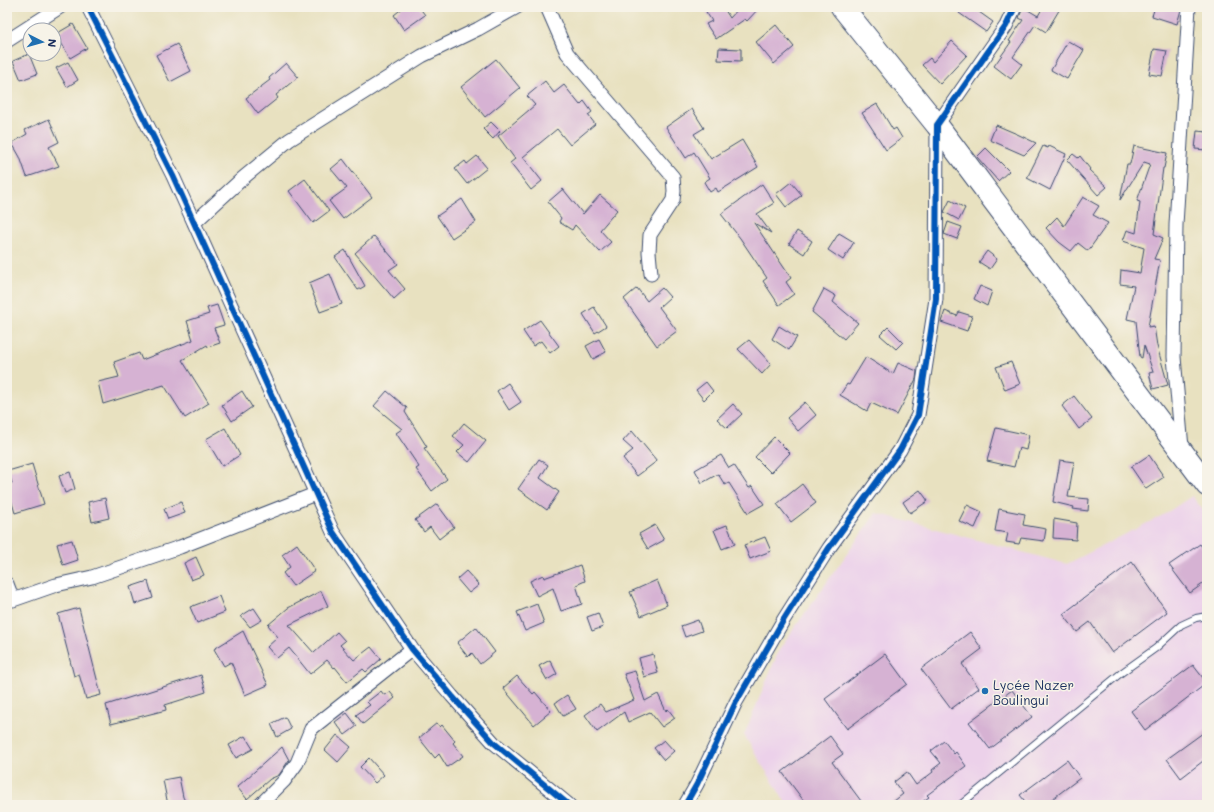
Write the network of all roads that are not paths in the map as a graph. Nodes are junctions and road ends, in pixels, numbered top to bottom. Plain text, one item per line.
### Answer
1 (60, 7) edge
2 (88, 7) edge
3 (517, 7) edge
4 (547, 7) edge
5 (842, 7) edge
6 (1015, 7) edge
7 (1189, 7) edge
8 (7, 41) edge
9 (937, 125) junction
10 (194, 223) junction
11 (651, 274) dead end
12 (1183, 455) junction
13 (1207, 485) edge
14 (315, 494) junction
15 (7, 584) edge
16 (10, 603) edge
17 (1207, 616) edge
18 (412, 649) junction
19 (260, 805) edge
20 (569, 805) edge
21 (685, 805) edge
22 (960, 805) edge

1 - 8 street
2 - 10 street
3 - 10 street
4 - 11 street
5 - 9 highway
6 - 9 street
7 - 12 street
9 - 12 highway
9 - 21 street
10 - 14 street
12 - 13 highway
14 - 16 street
14 - 18 street
15 - 16 street
17 - 22 lane
18 - 19 street
18 - 20 street

